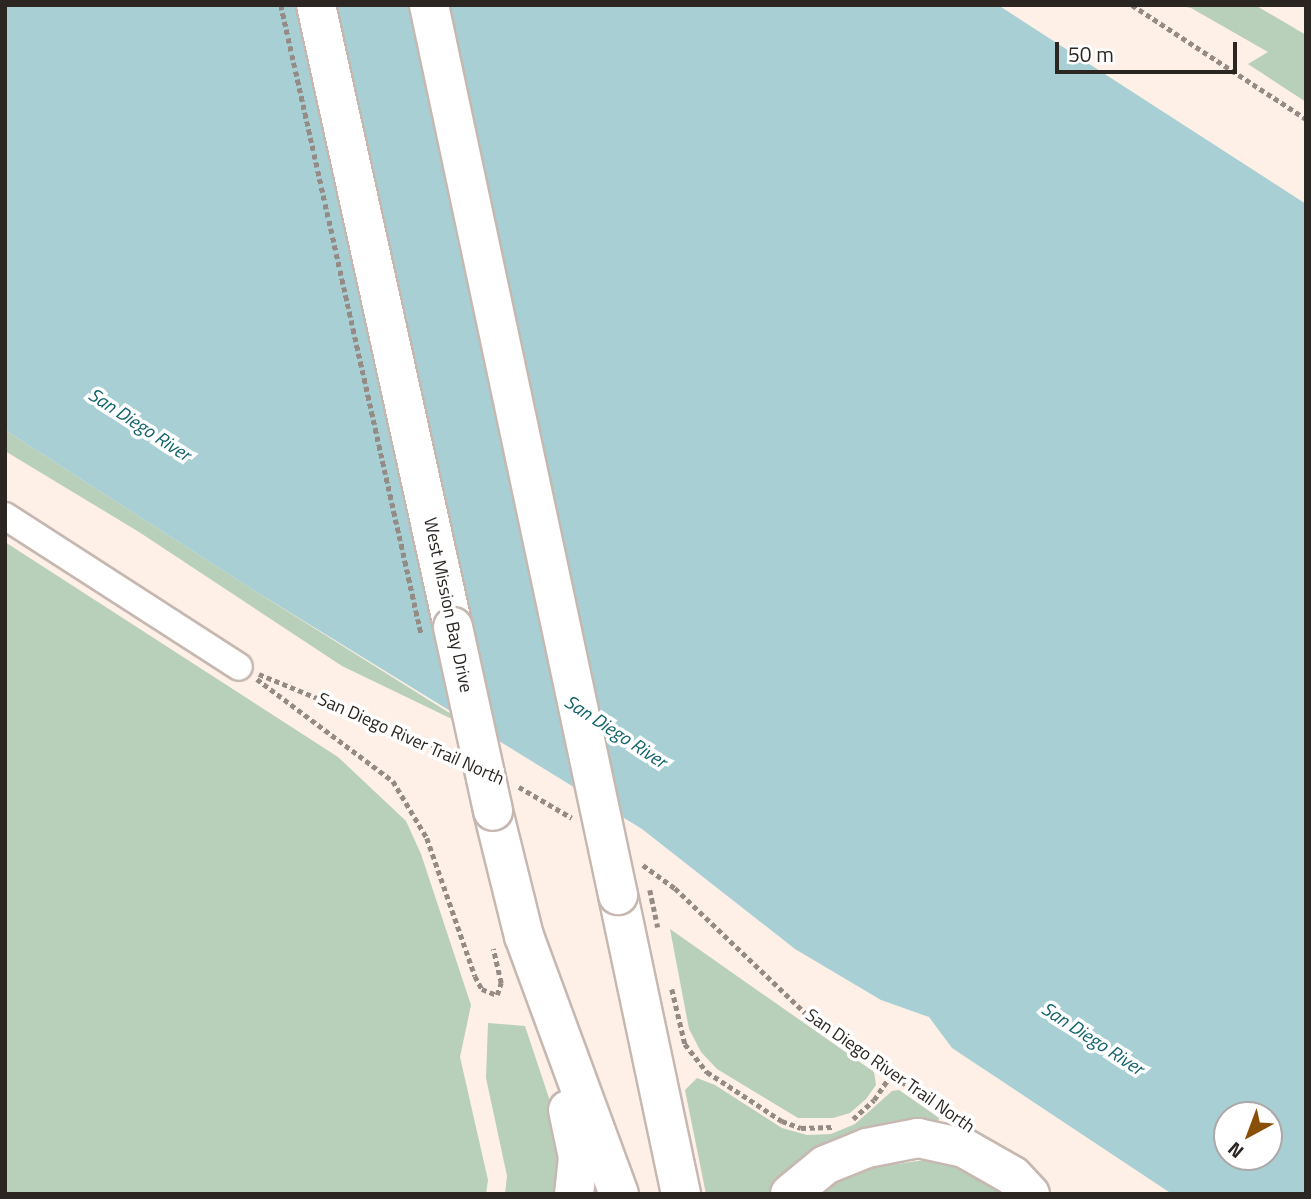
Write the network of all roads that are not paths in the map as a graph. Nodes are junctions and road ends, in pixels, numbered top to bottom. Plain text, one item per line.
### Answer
1 (317, 5) edge
2 (429, 5) edge
3 (5, 516) edge
4 (239, 667) road end
5 (545, 998) junction
6 (574, 1194) edge
7 (619, 1194) edge
8 (681, 1194) edge
9 (790, 1194) edge
10 (1030, 1194) edge

1 - 5 main road, West Mission Bay Drive, bridge
2 - 8 main road, bridge
3 - 4 street
5 - 6 main road
5 - 7 main road, West Mission Bay Drive
9 - 10 main road

